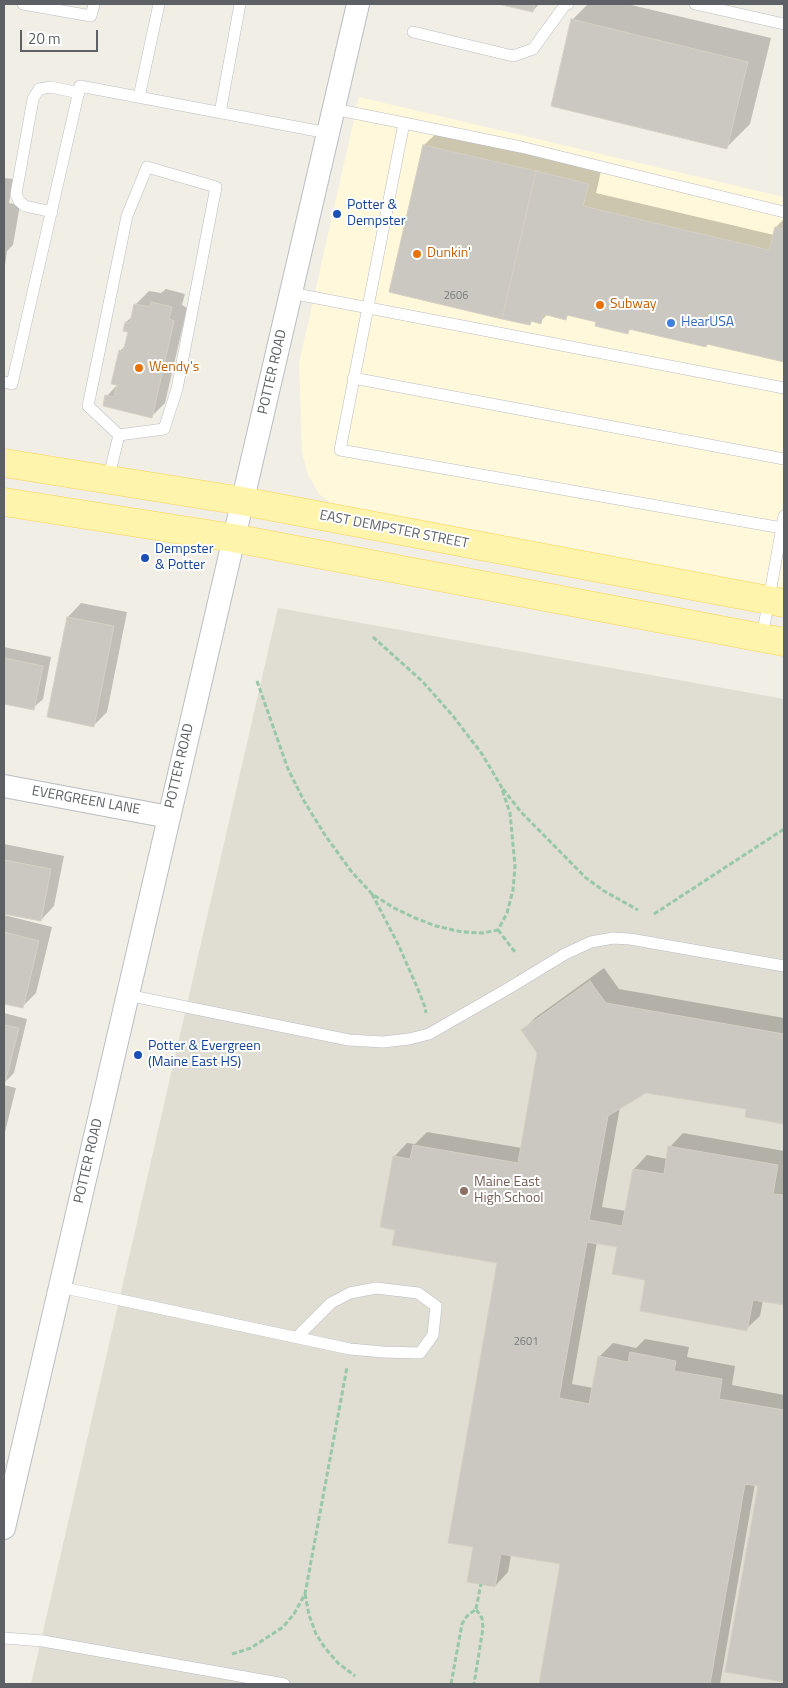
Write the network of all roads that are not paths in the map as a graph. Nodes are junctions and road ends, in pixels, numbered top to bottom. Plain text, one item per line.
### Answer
1 (23, 4) edge
2 (94, 4) edge
3 (160, 4) edge
4 (240, 4) edge
5 (358, 4) edge
6 (568, 4) edge
7 (695, 4) edge
8 (784, 24) edge
9 (413, 32) dead end
10 (79, 93) junction
11 (139, 97) junction
12 (334, 109) junction
13 (220, 113) junction
14 (404, 123) junction
15 (328, 133) junction
16 (52, 212) junction
17 (784, 212) edge
18 (291, 294) junction
19 (367, 308) junction
20 (353, 378) junction
21 (4, 382) edge
22 (784, 388) edge
23 (119, 435) junction
24 (784, 459) edge
25 (4, 463) edge
26 (108, 480) junction
27 (242, 501) junction
28 (4, 502) edge
29 (784, 516) edge
30 (782, 528) junction
31 (233, 538) junction
32 (777, 601) edge
33 (773, 640) edge
34 (4, 786) edge
35 (169, 816) junction
36 (784, 966) edge
37 (128, 995) junction
38 (60, 1287) junction
39 (297, 1337) junction
40 (4, 1528) edge
41 (4, 1638) edge
42 (284, 1684) edge

1 - 2 lane
3 - 11 lane
4 - 13 lane
5 - 12 street, POTTER ROAD
6 - 9 lane
7 - 8 lane
10 - 11 lane
10 - 16 lane
10 - 16 lane
11 - 13 lane
12 - 14 lane
12 - 15 street, POTTER ROAD
13 - 15 lane
14 - 17 lane
14 - 19 lane
15 - 18 street, POTTER ROAD
16 - 21 lane
18 - 19 lane
18 - 27 street, POTTER ROAD
19 - 20 lane
19 - 22 lane
20 - 24 lane
20 - 30 lane
23 - 23 lane
23 - 26 lane
25 - 26 main road, EAST DEMPSTER STREET
26 - 27 main road, EAST DEMPSTER STREET
27 - 31 street, POTTER ROAD
27 - 32 main road, EAST DEMPSTER STREET
28 - 31 main road
29 - 30 lane
30 - 32 lane
31 - 33 main road
31 - 35 street, POTTER ROAD
32 - 33 lane
34 - 35 street, EVERGREEN LANE
35 - 37 street, POTTER ROAD
36 - 37 lane
37 - 38 street, POTTER ROAD
38 - 39 lane
38 - 40 street, POTTER ROAD
39 - 39 lane
41 - 42 lane

